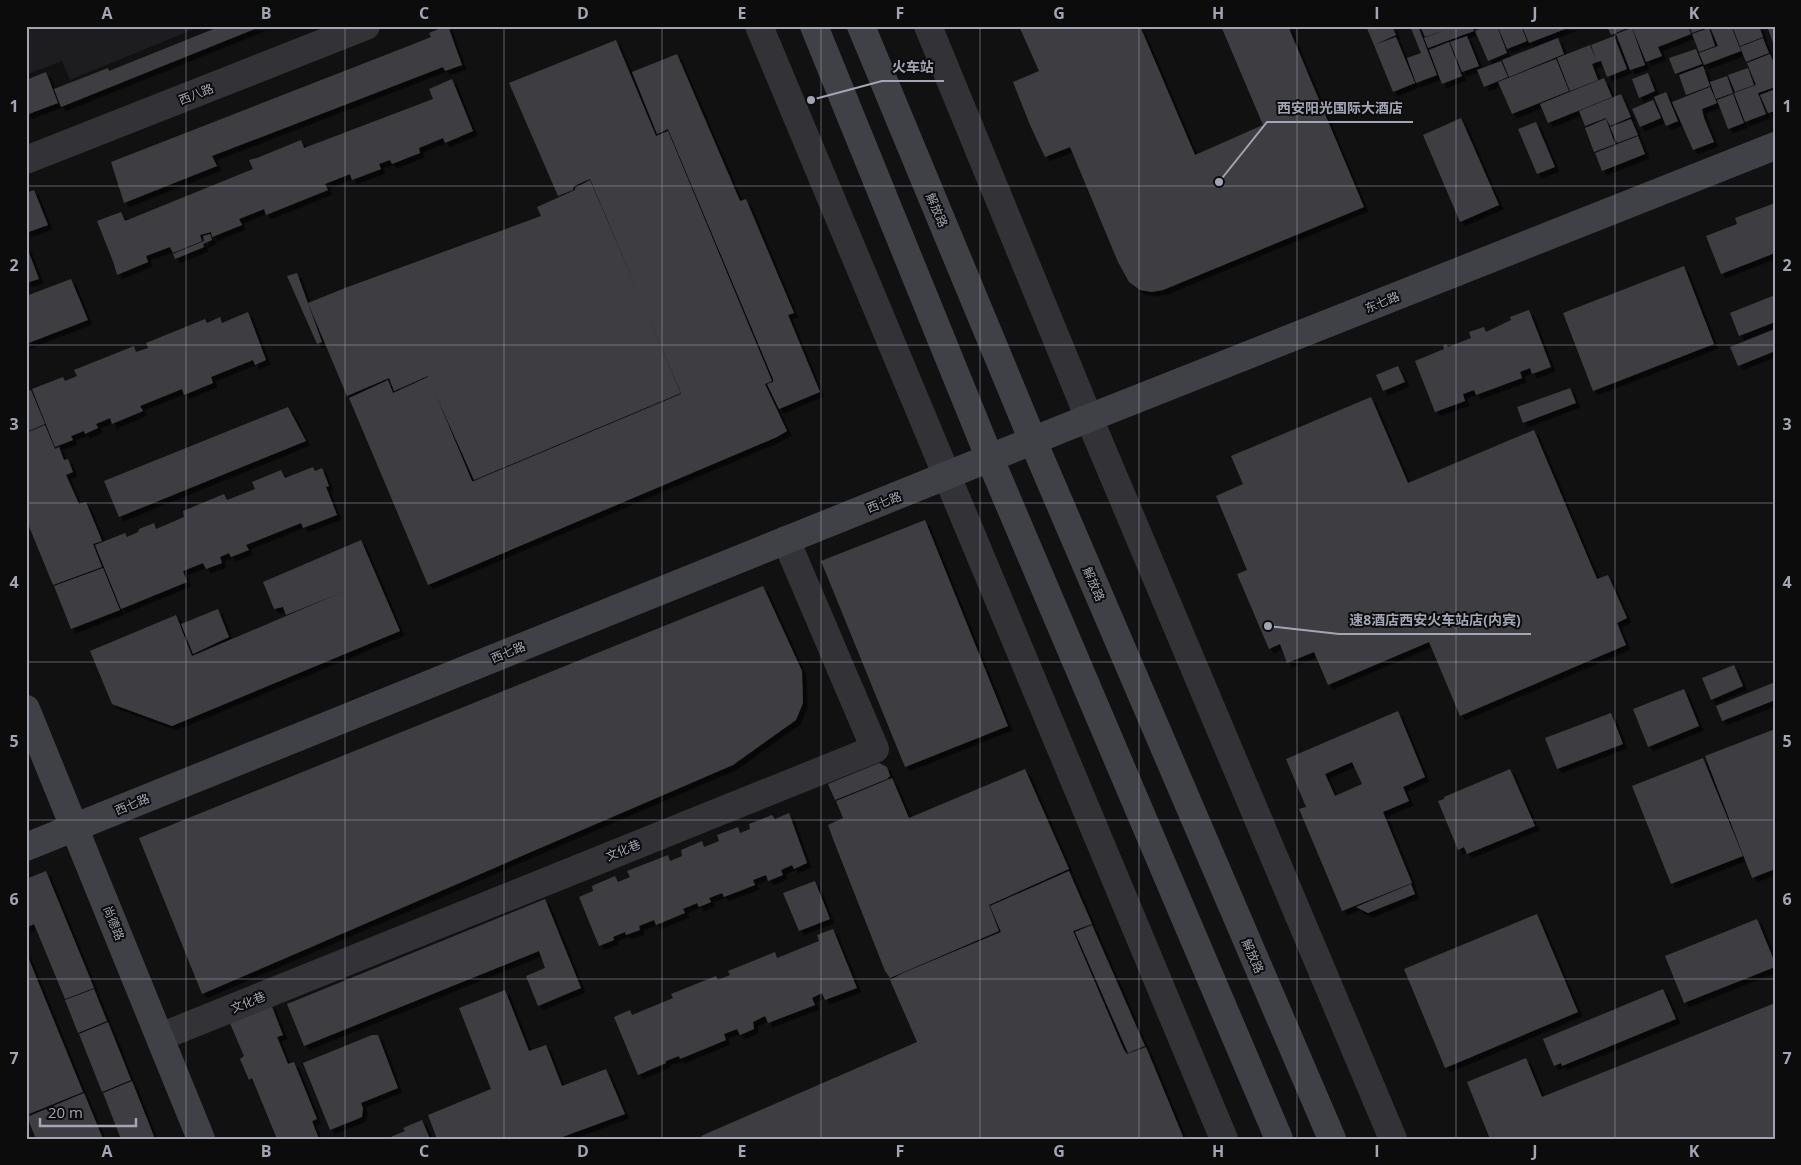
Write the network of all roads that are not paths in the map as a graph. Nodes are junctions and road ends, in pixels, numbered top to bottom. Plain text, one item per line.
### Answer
1 (366, 26) edge
2 (759, 26) edge
3 (814, 26) edge
4 (861, 26) edge
5 (928, 26) edge
6 (1775, 146) edge
7 (26, 160) edge
8 (1088, 418) junction
9 (1033, 441) junction
10 (990, 459) junction
11 (947, 477) junction
12 (786, 540) junction
13 (26, 708) edge
14 (75, 827) junction
15 (26, 847) edge
16 (160, 1037) junction
17 (201, 1139) edge
18 (1224, 1139) edge
19 (1279, 1139) edge
20 (1332, 1139) edge
21 (1393, 1139) edge

1 - 7 street, 西八路
2 - 11 street
3 - 10 main road
4 - 9 main road, 解放路
5 - 8 street
6 - 8 main road, 东七路
8 - 9 main road, 东七路
8 - 21 street
9 - 10 main road, 东七路
9 - 20 main road, 解放路
10 - 11 main road, 西七路
10 - 19 main road
11 - 12 main road, 西七路
11 - 18 street
12 - 14 main road, 西七路
12 - 16 street, 文化巷
13 - 14 main road, 尚德路
14 - 15 main road, 西七路
14 - 16 main road, 尚德路
16 - 17 main road, 尚德路

